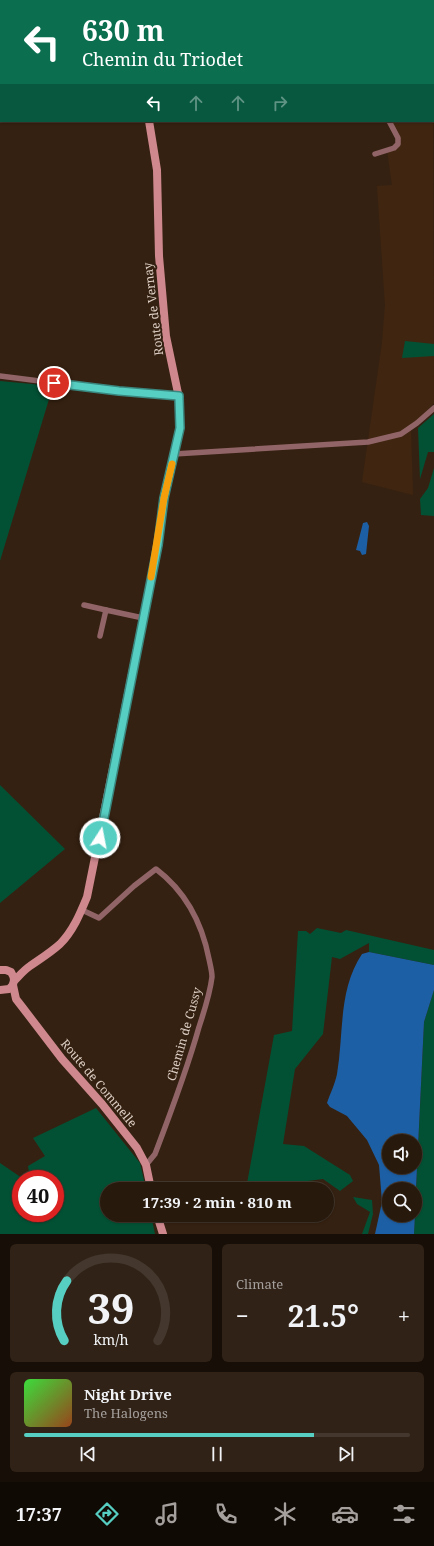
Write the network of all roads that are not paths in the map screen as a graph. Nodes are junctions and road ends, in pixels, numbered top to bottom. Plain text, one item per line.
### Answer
1 (149, 122) edge
2 (390, 122) edge
3 (375, 154) dead end
4 (0, 376) edge
5 (179, 396) junction
6 (434, 408) edge
7 (174, 454) junction
8 (84, 605) dead end
9 (106, 610) junction
10 (143, 618) junction
11 (100, 636) dead end
12 (82, 910) junction
13 (29, 966) junction
14 (2, 970) edge
15 (14, 983) junction
16 (2, 991) edge
17 (16, 999) junction
18 (146, 1165) junction
19 (150, 1182) edge
20 (159, 1222) edge
21 (163, 1234) edge

1 - 5 street, Route de Vernay
2 - 3 street
4 - 5 street
5 - 7 street, Route de Vernay
6 - 7 street
7 - 10 street, Route de Vernay
8 - 9 street
9 - 10 street
9 - 11 street
10 - 12 street, Route de Vernay
12 - 13 street, Route de Vernay
12 - 18 street, Chemin de Cussy
13 - 14 street, Route de Vernay
13 - 15 street, Route de Vernay
14 - 15 street, Route de Commelle
15 - 16 street, Route de Vernay
15 - 17 street, Route de Commelle
16 - 17 street, Route de Commelle
17 - 18 street, Route de Commelle
18 - 19 street, Route de Commelle
20 - 21 street

